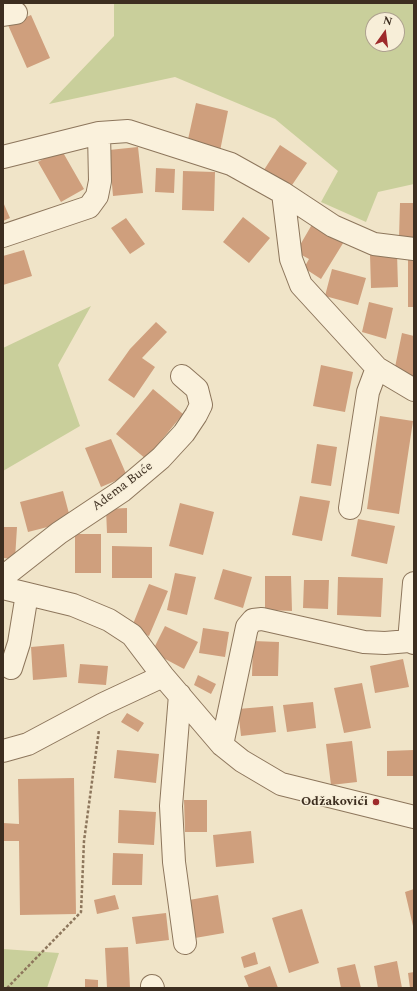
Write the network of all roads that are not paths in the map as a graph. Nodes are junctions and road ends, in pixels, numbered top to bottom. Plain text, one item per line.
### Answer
1 (99, 133) junction
2 (3, 157) edge
3 (283, 193) junction
4 (3, 236) edge
5 (414, 249) edge
6 (377, 368) junction
7 (182, 376) dead end
8 (414, 390) edge
9 (350, 508) dead end
10 (3, 578) edge
11 (414, 583) edge
12 (3, 588) edge
13 (27, 594) junction
14 (412, 642) edge
15 (11, 668) dead end
16 (163, 676) junction
17 (180, 695) junction
18 (222, 745) junction
19 (3, 751) edge
20 (414, 817) edge
21 (185, 943) dead end

1 - 2 street
1 - 3 street
1 - 4 street
3 - 5 street
3 - 6 street
6 - 8 street
6 - 9 street
7 - 10 street, Adema Buće
11 - 14 street
12 - 13 street
13 - 15 street
13 - 16 street
14 - 18 street
16 - 17 street
16 - 19 street
17 - 18 street
17 - 21 street
18 - 20 street

